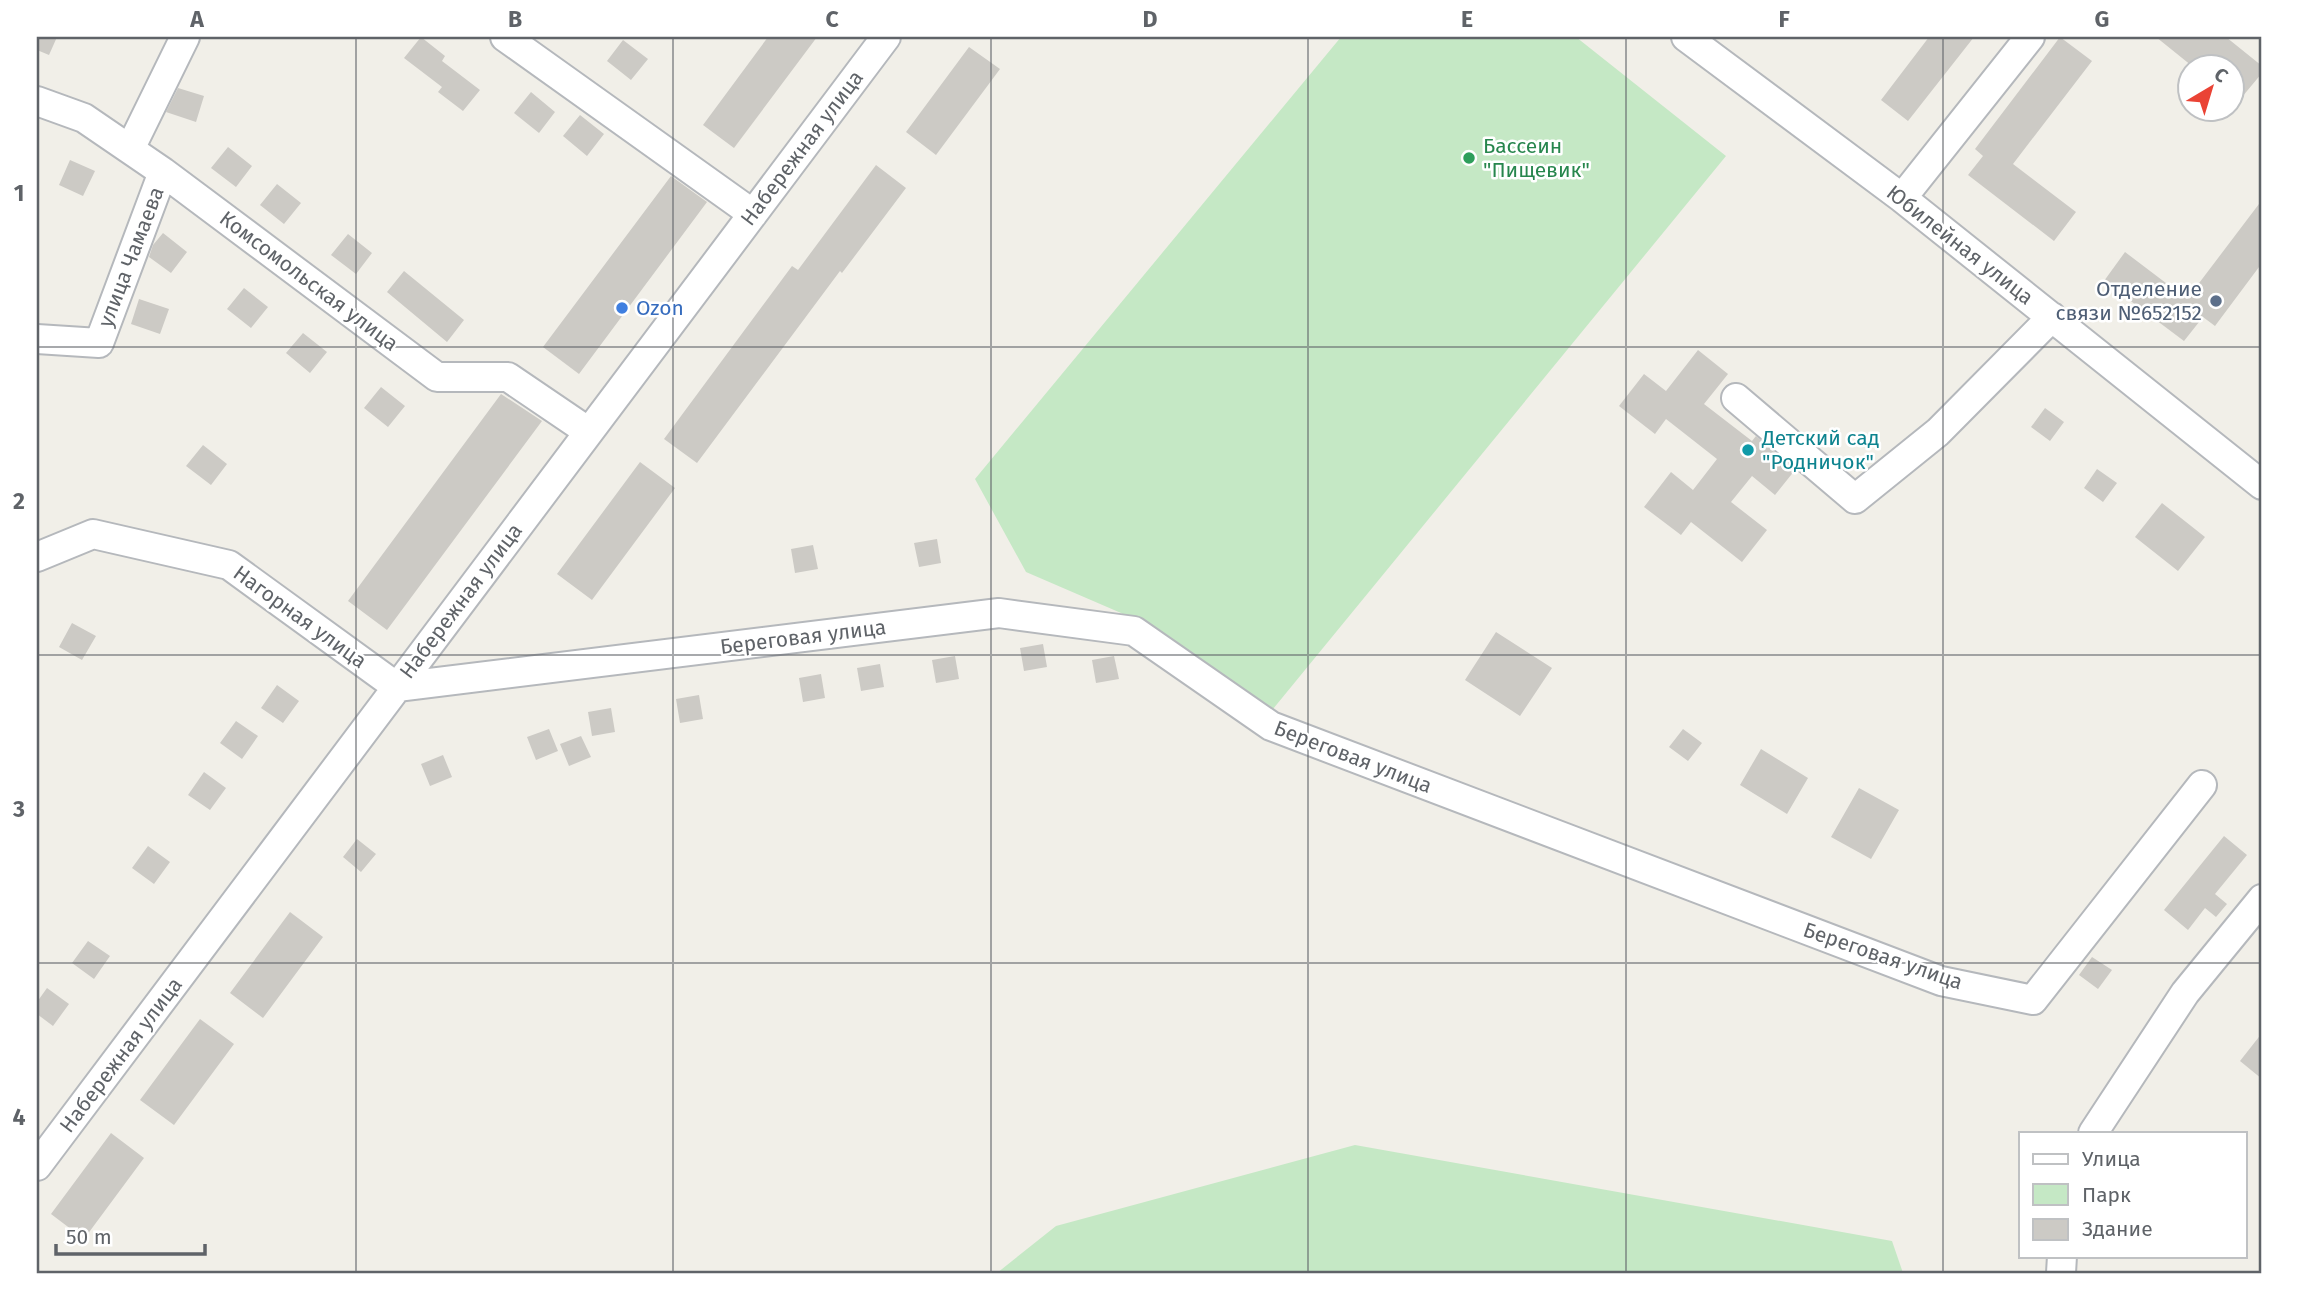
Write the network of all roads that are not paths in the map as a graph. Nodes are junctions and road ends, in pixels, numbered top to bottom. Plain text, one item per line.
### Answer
1 (185, 37) edge
2 (505, 37) edge
3 (886, 37) edge
4 (1686, 37) edge
5 (2030, 37) edge
6 (37, 101) edge
7 (130, 149) junction
8 (163, 172) junction
9 (1902, 198) junction
10 (753, 214) junction
11 (2052, 317) junction
12 (37, 340) edge
13 (1736, 398) dead end
14 (589, 432) junction
15 (2262, 485) edge
16 (37, 557) edge
17 (397, 687) junction
18 (2202, 785) dead end
19 (2262, 899) edge
20 (2094, 1132) edge
21 (37, 1166) edge

1 - 7 street
2 - 10 street
3 - 10 street, Набережная улица
4 - 9 street, Юбилейная улица
5 - 9 street
6 - 7 street, Комсомольская улица
7 - 8 street, Комсомольская улица
8 - 12 street, улица Чамаева
8 - 14 street, Комсомольская улица
9 - 11 street, Юбилейная улица
10 - 14 street, Набережная улица
11 - 13 street
11 - 15 street, Юбилейная улица
14 - 17 street, Набережная улица
16 - 17 street, Нагорная улица
17 - 18 street, Береговая улица
17 - 21 street, Набережная улица
19 - 20 street

